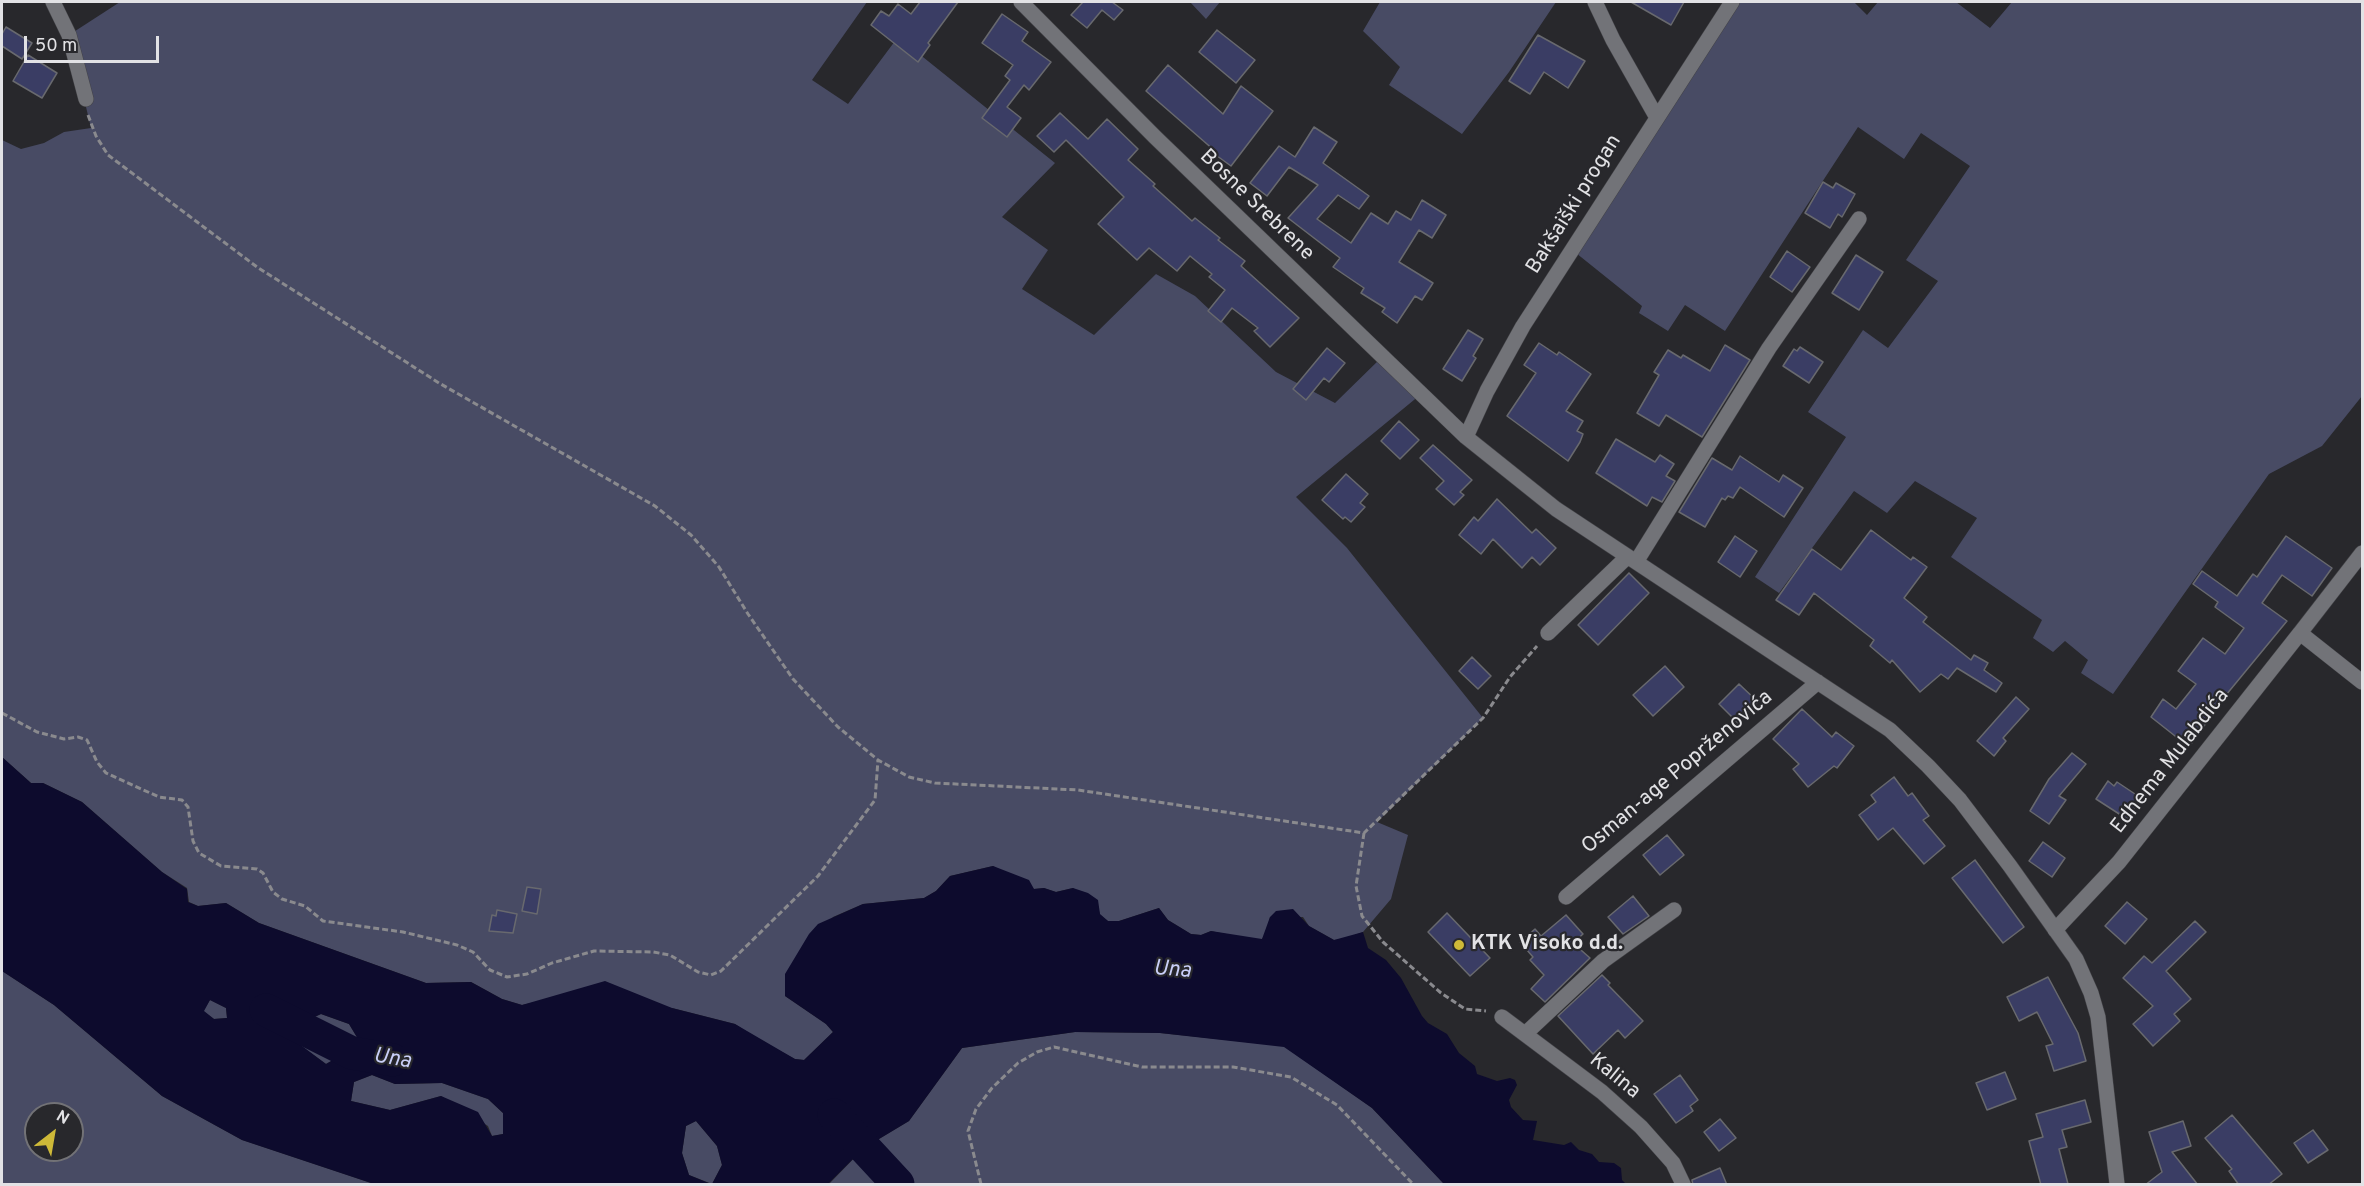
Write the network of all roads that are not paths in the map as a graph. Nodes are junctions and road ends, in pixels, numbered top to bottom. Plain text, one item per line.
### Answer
1 (53, 2) edge
2 (1021, 2) edge
3 (1596, 2) edge
4 (1732, 2) edge
5 (86, 99) road end
6 (1656, 116) junction
7 (1859, 219) dead end
8 (1466, 437) junction
9 (2362, 554) edge
10 (1631, 560) junction
11 (1548, 633) road end
12 (2300, 633) junction
13 (1818, 682) junction
14 (2362, 682) edge
15 (1566, 897) dead end
16 (1674, 910) dead end
17 (2055, 930) junction
18 (1502, 1017) road end
19 (1526, 1034) junction
20 (1683, 1185) edge
21 (2116, 1185) edge

1 - 5 street
2 - 8 street, Bosne Srebrene
3 - 6 street
4 - 6 street, Bakšaiški progan
6 - 8 street, Bakšaiški progan
7 - 10 street
8 - 10 street, Bosne Srebrene
9 - 12 street, Edhema Mulabdića
10 - 11 street
10 - 13 street, Bosne Srebrene
12 - 14 street
12 - 17 street, Edhema Mulabdića
13 - 15 street, Osman-age Poprženovića
13 - 17 street, Bosne Srebrene
16 - 19 street
17 - 21 street, Bosne Srebrene
18 - 19 street, Kalina
19 - 20 street, Kalina

